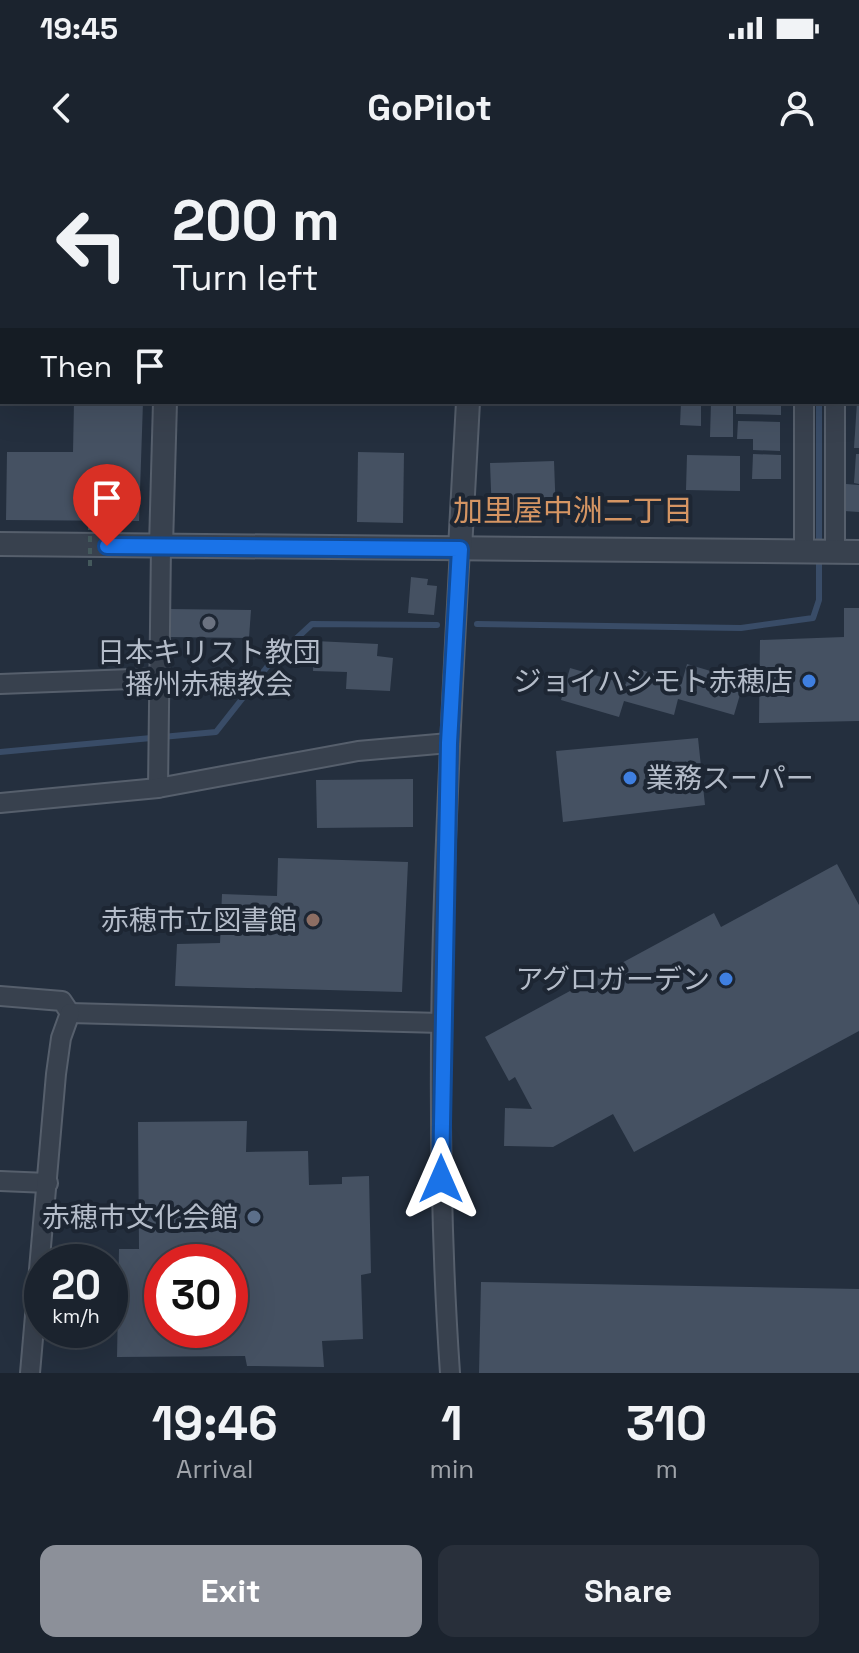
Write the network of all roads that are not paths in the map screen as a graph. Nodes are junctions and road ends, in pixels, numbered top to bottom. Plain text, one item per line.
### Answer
1 (165, 404) edge
2 (468, 404) edge
3 (804, 404) edge
4 (835, 404) edge
5 (0, 544) edge
6 (161, 546) junction
7 (460, 549) junction
8 (820, 551) junction
9 (859, 552) edge
10 (158, 678) junction
11 (0, 684) edge
12 (449, 743) junction
13 (158, 788) junction
14 (0, 803) edge
15 (0, 996) edge
16 (70, 1013) junction
17 (441, 1023) junction
18 (0, 1181) edge
19 (48, 1183) junction
20 (30, 1373) edge
21 (450, 1373) edge

1 - 6 street
2 - 7 street
3 - 8 street
4 - 8 street
5 - 6 street
6 - 7 street
6 - 10 street
7 - 8 street
7 - 12 street
8 - 9 street
10 - 11 street
10 - 13 street
12 - 13 street
12 - 17 street
13 - 14 street
15 - 16 street
16 - 17 street
16 - 19 street
17 - 21 street
18 - 19 street
19 - 20 street

